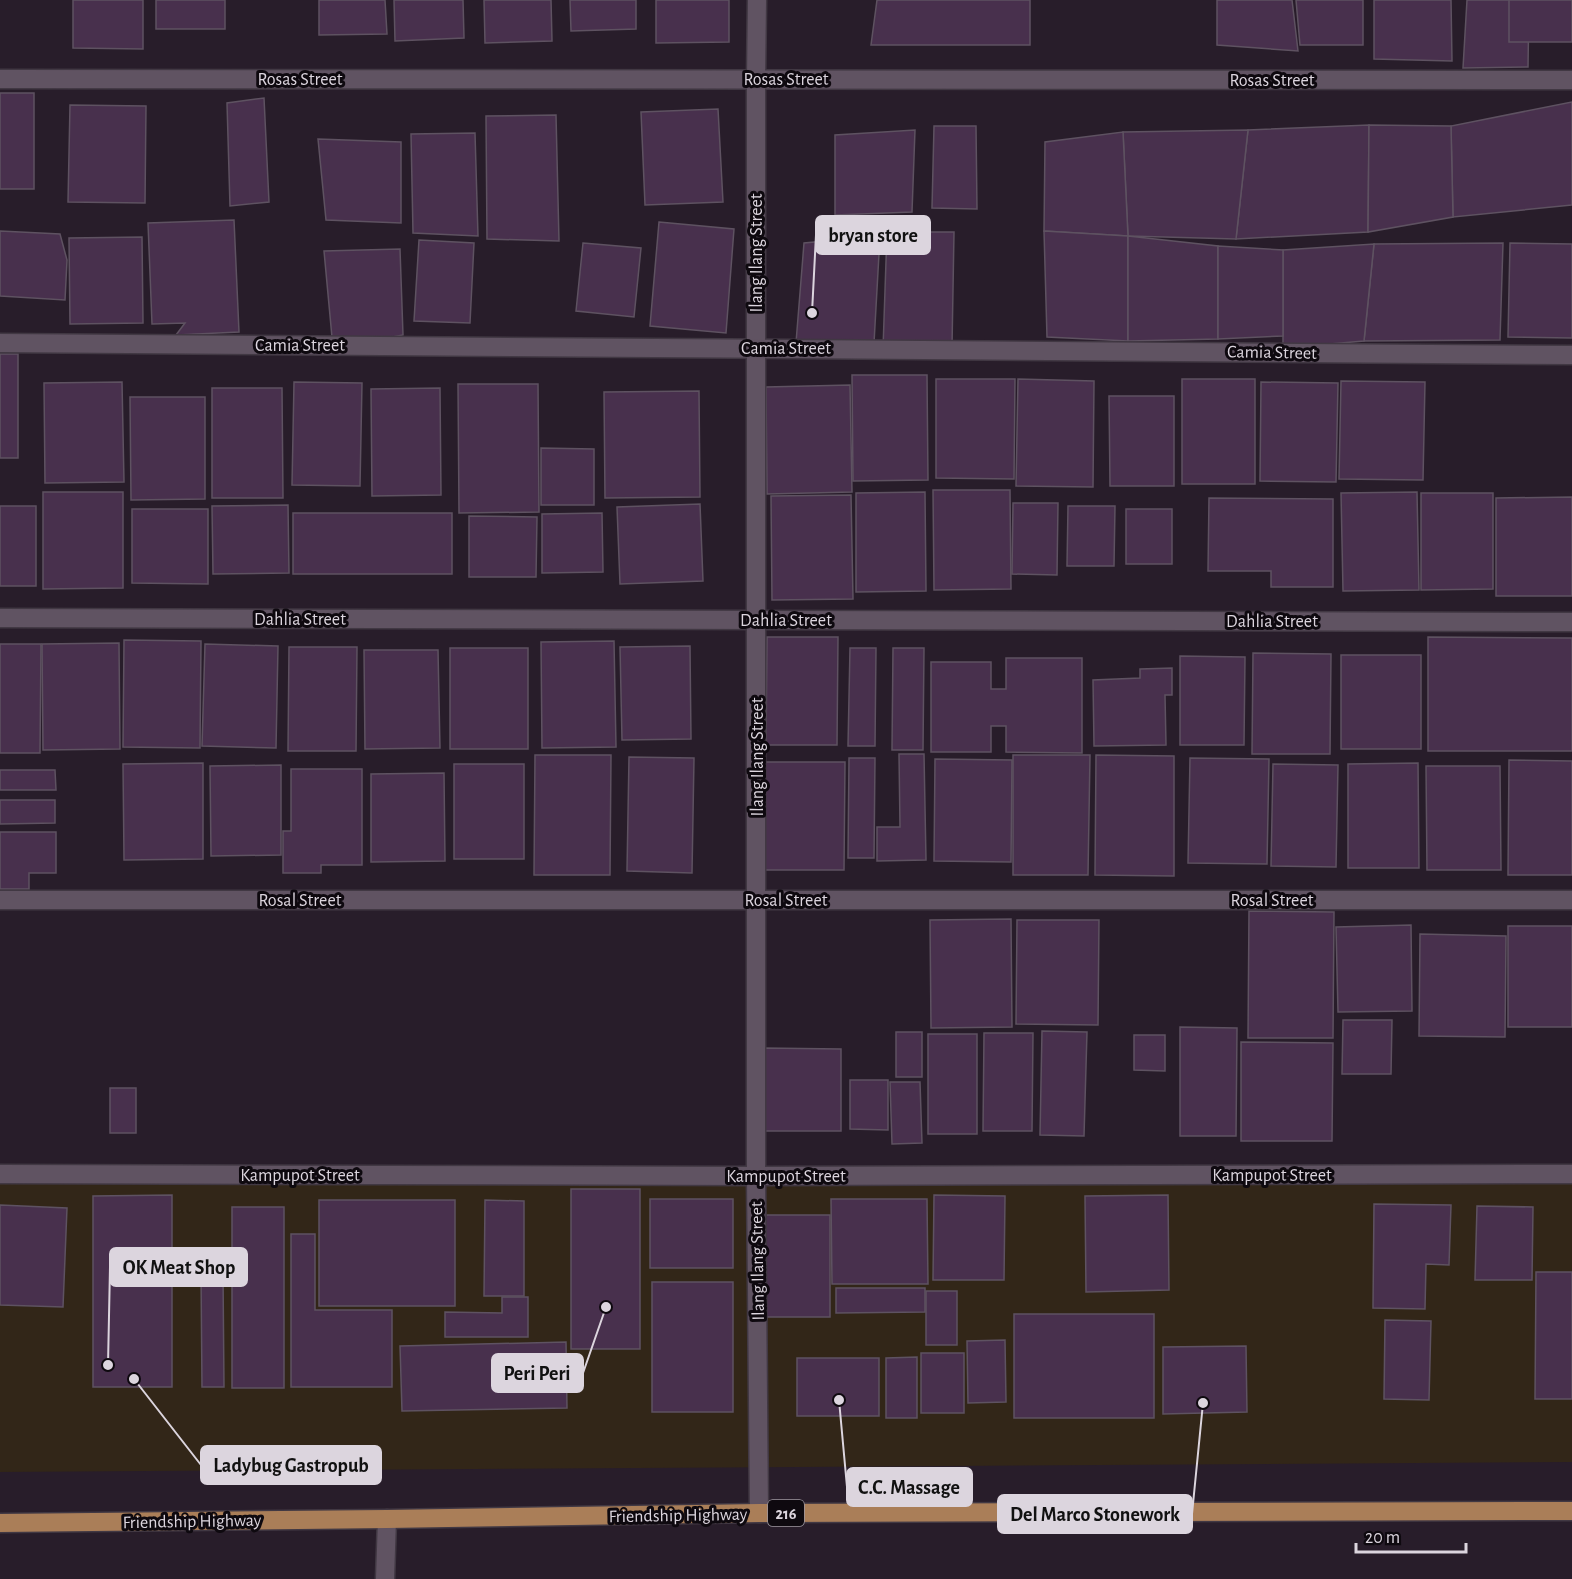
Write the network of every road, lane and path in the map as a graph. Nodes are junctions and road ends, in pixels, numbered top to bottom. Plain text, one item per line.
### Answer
1 (757, 0) edge
2 (0, 79) edge
3 (756, 79) junction
4 (1572, 80) edge
5 (0, 343) edge
6 (756, 348) junction
7 (1572, 355) edge
8 (0, 618) edge
9 (756, 620) junction
10 (1572, 622) edge
11 (0, 900) edge
12 (756, 900) junction
13 (1572, 900) edge
14 (0, 1174) edge
15 (1572, 1174) edge
16 (756, 1176) junction
17 (1572, 1511) edge
18 (759, 1514) junction
19 (387, 1519) junction
20 (0, 1523) edge
21 (386, 1579) edge

1 - 3 street, Ilang Ilang Street
2 - 3 street, Rosas Street
3 - 4 street, Rosas Street
3 - 6 street, Ilang Ilang Street
5 - 6 street, Camia Street
6 - 7 street, Camia Street
6 - 9 street, Ilang Ilang Street
8 - 9 street, Dahlia Street
9 - 10 street, Dahlia Street
9 - 12 street, Ilang Ilang Street
11 - 12 street, Rosal Street
12 - 13 street, Rosal Street
12 - 16 street, Ilang Ilang Street
14 - 16 street, Kampupot Street
15 - 16 street, Kampupot Street
16 - 18 street, Ilang Ilang Street
17 - 18 main road, Friendship Highway / 216
18 - 19 main road, Friendship Highway / 216
19 - 20 main road, Friendship Highway / 216
19 - 21 street

